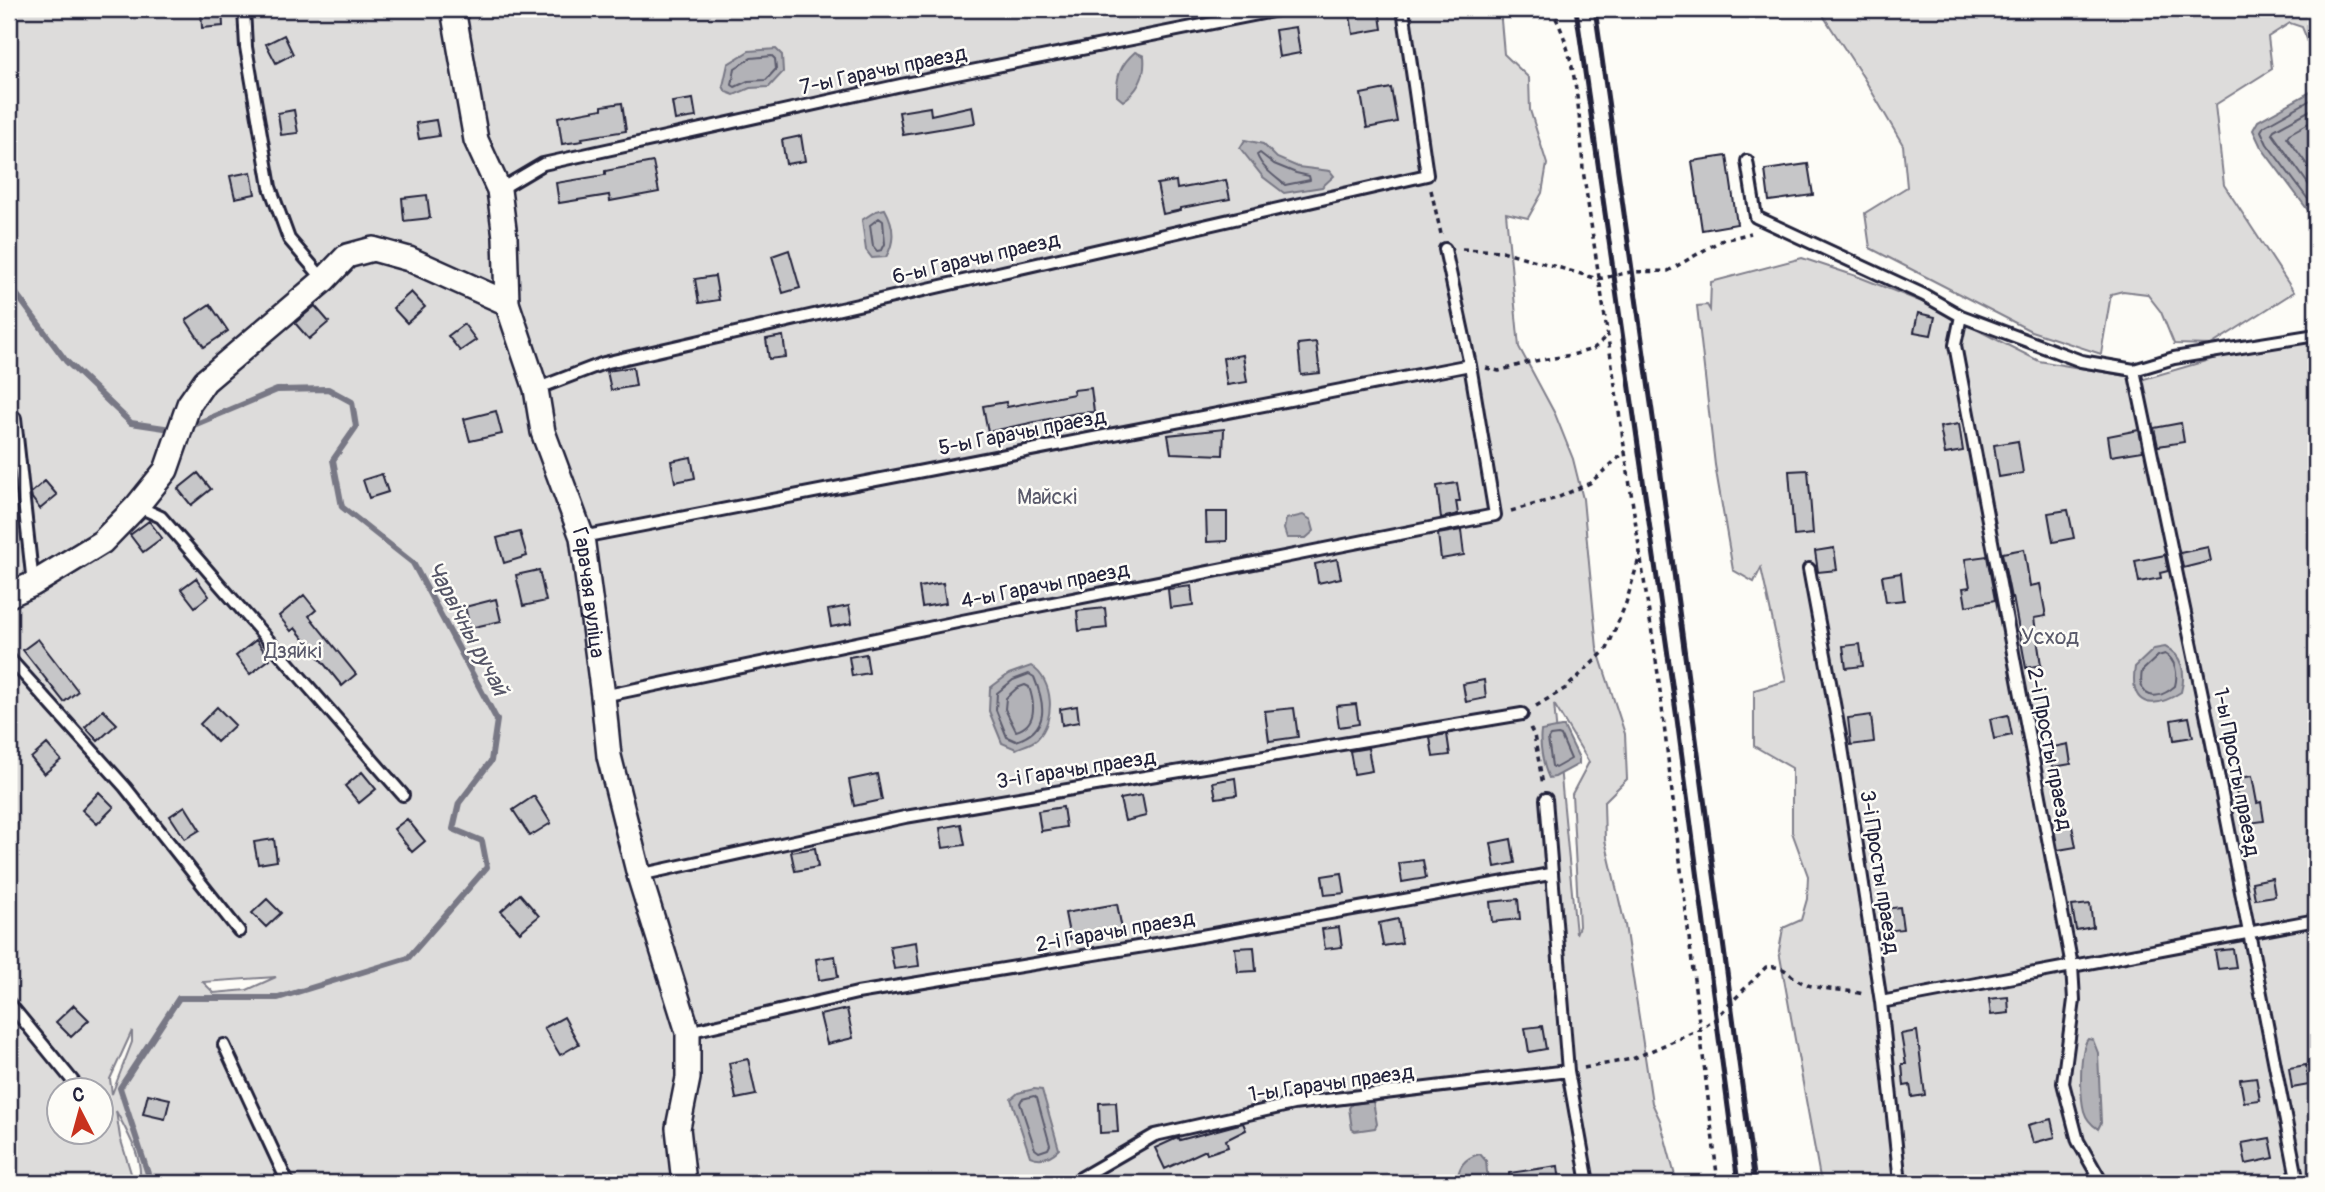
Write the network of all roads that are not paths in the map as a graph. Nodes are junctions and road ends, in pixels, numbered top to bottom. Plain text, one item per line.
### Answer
1 (244, 9) edge
2 (453, 9) edge
3 (1283, 9) edge
4 (1403, 9) edge
5 (1747, 160) dead end
6 (499, 190) junction
7 (1445, 249) road end
8 (324, 280) junction
9 (507, 303) junction
10 (1961, 316) junction
11 (2316, 335) edge
12 (1470, 365) junction
13 (2134, 370) junction
14 (536, 389) junction
15 (15, 418) dead end
16 (137, 506) junction
17 (582, 537) junction
18 (1809, 569) dead end
19 (33, 583) junction
20 (9, 595) edge
21 (9, 658) edge
22 (603, 696) junction
23 (1522, 714) road end
24 (403, 795) dead end
25 (1546, 799) road end
26 (1550, 874) junction
27 (639, 875) junction
28 (2316, 920) edge
29 (239, 931) dead end
30 (2249, 933) junction
31 (2071, 966) junction
32 (1881, 1002) junction
33 (9, 1003) edge
34 (688, 1032) junction
35 (224, 1045) dead end
36 (1568, 1071) junction
37 (69, 1076) edge
38 (288, 1183) edge
39 (684, 1183) edge
40 (1072, 1183) edge
41 (1587, 1183) edge
42 (1900, 1183) edge
43 (2102, 1183) edge
44 (2298, 1183) edge

1 - 8 lane
2 - 6 street, Гарачая вуліца
3 - 6 lane, 7-ы Гарачы праезд
4 - 14 lane, 6-ы Гарачы праезд
5 - 10 lane
6 - 9 street, Гарачая вуліца
7 - 12 lane
8 - 9 street
8 - 16 street
9 - 14 street, Гарачая вуліца
10 - 13 lane
10 - 31 lane, 2-і Просты праезд
11 - 13 lane
12 - 17 lane, 5-ы Гарачы праезд
12 - 22 lane, 4-ы Гарачы праезд
13 - 30 lane, 1-ы Просты праезд
14 - 17 street, Гарачая вуліца
15 - 19 lane
16 - 19 street
16 - 24 lane
17 - 22 street, Гарачая вуліца
18 - 32 lane, 3-і Просты праезд
19 - 20 street
21 - 29 lane
22 - 27 street, Гарачая вуліца
23 - 27 lane, 3-і Гарачы праезд
25 - 26 lane
26 - 34 lane, 2-і Гарачы праезд
26 - 36 lane
27 - 34 street, Гарачая вуліца
28 - 30 lane
30 - 31 lane
30 - 44 lane, 1-ы Просты праезд
31 - 32 lane
31 - 43 lane, 2-і Просты праезд
32 - 42 lane, 3-і Просты праезд
33 - 37 lane
34 - 39 street, Гарачая вуліца
35 - 38 lane
36 - 40 lane, 1-ы Гарачы праезд
36 - 41 lane

